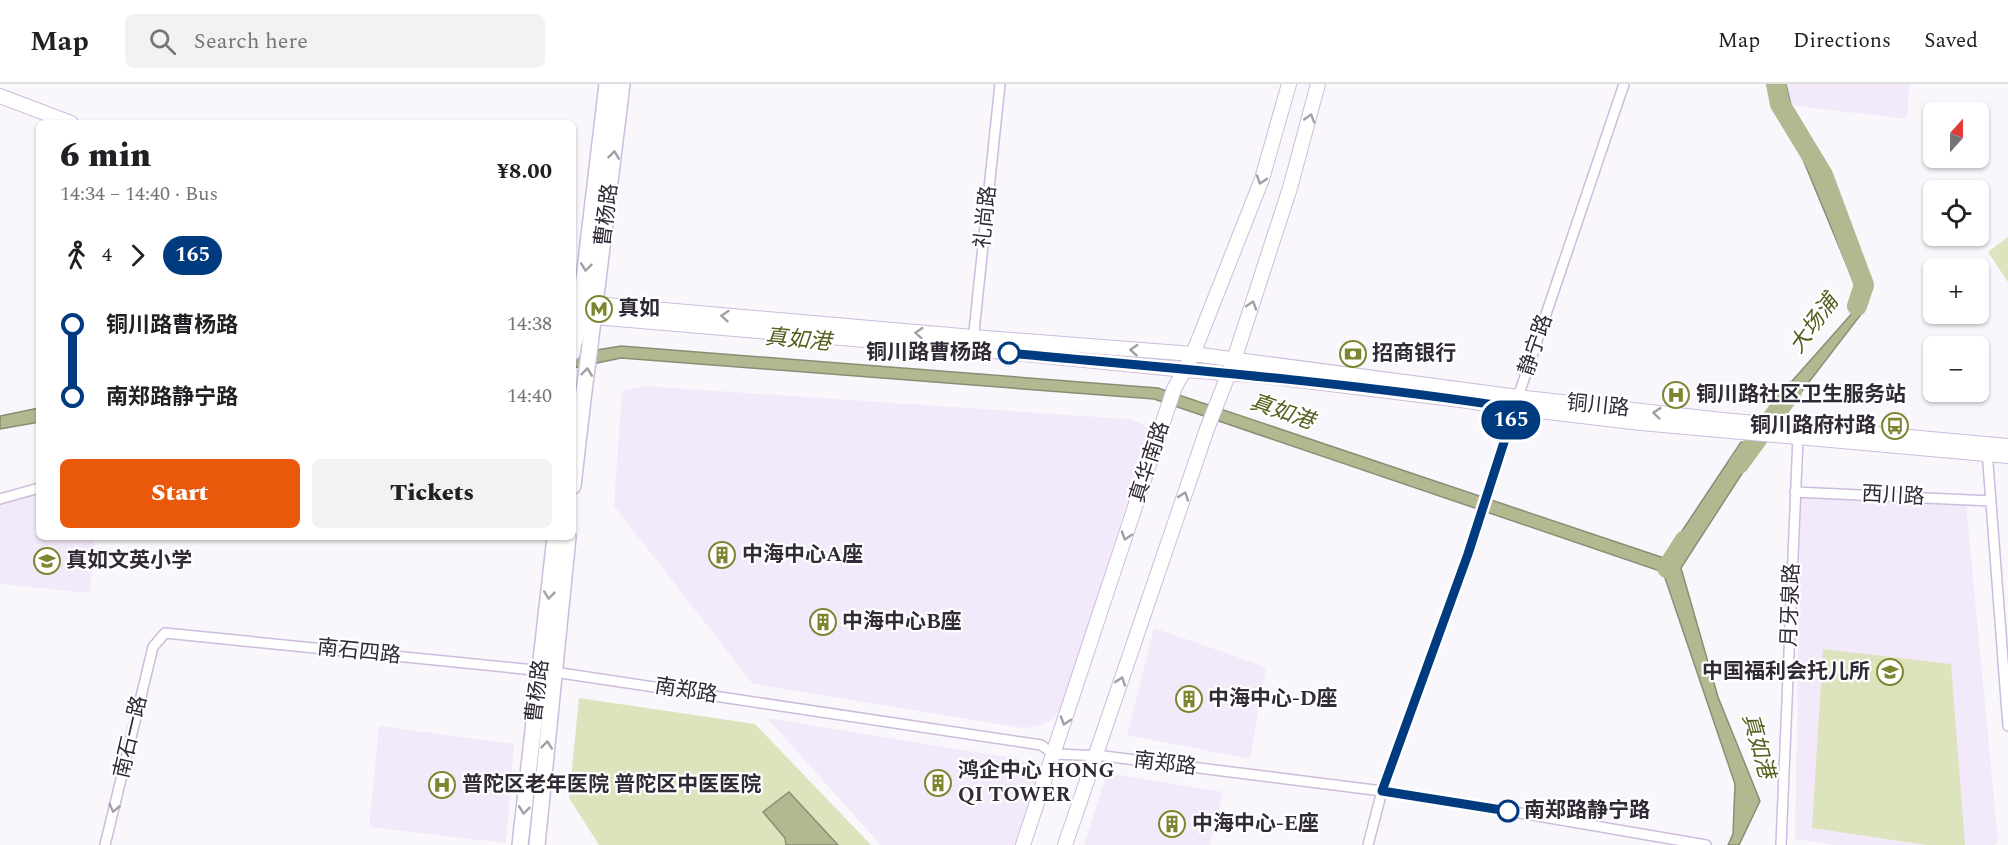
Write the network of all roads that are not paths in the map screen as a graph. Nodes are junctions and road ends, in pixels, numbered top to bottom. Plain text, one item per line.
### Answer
1 (607, 84) edge
2 (622, 84) edge
3 (1000, 84) edge
4 (1289, 84) edge
5 (1318, 84) edge
6 (1624, 84) edge
7 (0, 96) edge
8 (63, 120) edge
9 (586, 311) edge
10 (576, 338) edge
11 (972, 343) junction
12 (1193, 354) junction
13 (1232, 366) junction
14 (1185, 370) junction
15 (1516, 403) junction
16 (1779, 430) junction
17 (1797, 437) junction
18 (576, 445) edge
19 (2008, 446) edge
20 (1987, 449) junction
21 (2008, 456) edge
22 (36, 489) edge
23 (1795, 492) junction
24 (0, 499) edge
25 (1991, 501) junction
26 (555, 540) edge
27 (568, 540) edge
28 (165, 633) joint
29 (548, 671) junction
30 (2008, 726) edge
31 (1054, 754) junction
32 (1096, 756) junction
33 (1382, 791) junction
34 (1703, 844) edge
35 (105, 845) edge
36 (520, 845) edge
37 (537, 845) edge
38 (1023, 845) edge
39 (1065, 845) edge
40 (1368, 845) edge
41 (1781, 845) edge

1 -> 9 main road, 曹杨路
9 -> 2 main road, 曹杨路
3 - 11 street, 礼尚路
4 -> 12 main road, 真华南路
13 -> 5 main road, 真华南路
6 - 15 street, 静宁路
7 - 8 main road
9 - 10 main road, 曹杨路
9 - 11 main road, 铜川路
18 -> 9 main road, 曹杨路, bridge
12 -> 11 main road, 铜川路
11 - 14 main road, 铜川路
12 - 13 main road, 铜川路
12 - 14 main road, 真华南路
13 - 14 main road, 铜川路
13 - 15 main road, 铜川路
32 -> 13 main road, 真华南路
14 -> 31 main road, 真华南路
15 - 16 main road, 铜川路
15 - 33 street, 静宁路
16 - 17 main road, 铜川路
16 - 20 main road, 铜川路
17 - 20 main road, 铜川路
17 - 23 street, 月牙泉路
19 - 20 main road, 铜川路
20 - 21 main road, 铜川路
20 - 25 street
22 - 24 street
23 - 25 street, 西川路
23 - 41 street, 月牙泉路
25 - 30 street
26 -> 29 main road, 曹杨路
27 - 29 main road, 曹杨路
28 - 29 street, 南石四路
28 -> 35 street, 南石一路
29 - 31 street, 南郑路
29 -> 36 main road, 曹杨路
37 -> 29 main road, 曹杨路
31 - 32 street, 南郑路
31 - 38 main road, 真华南路
32 - 33 street, 南郑路
32 - 39 main road, 真华南路
33 - 34 street, 南郑路
33 - 40 street, 静宁路

